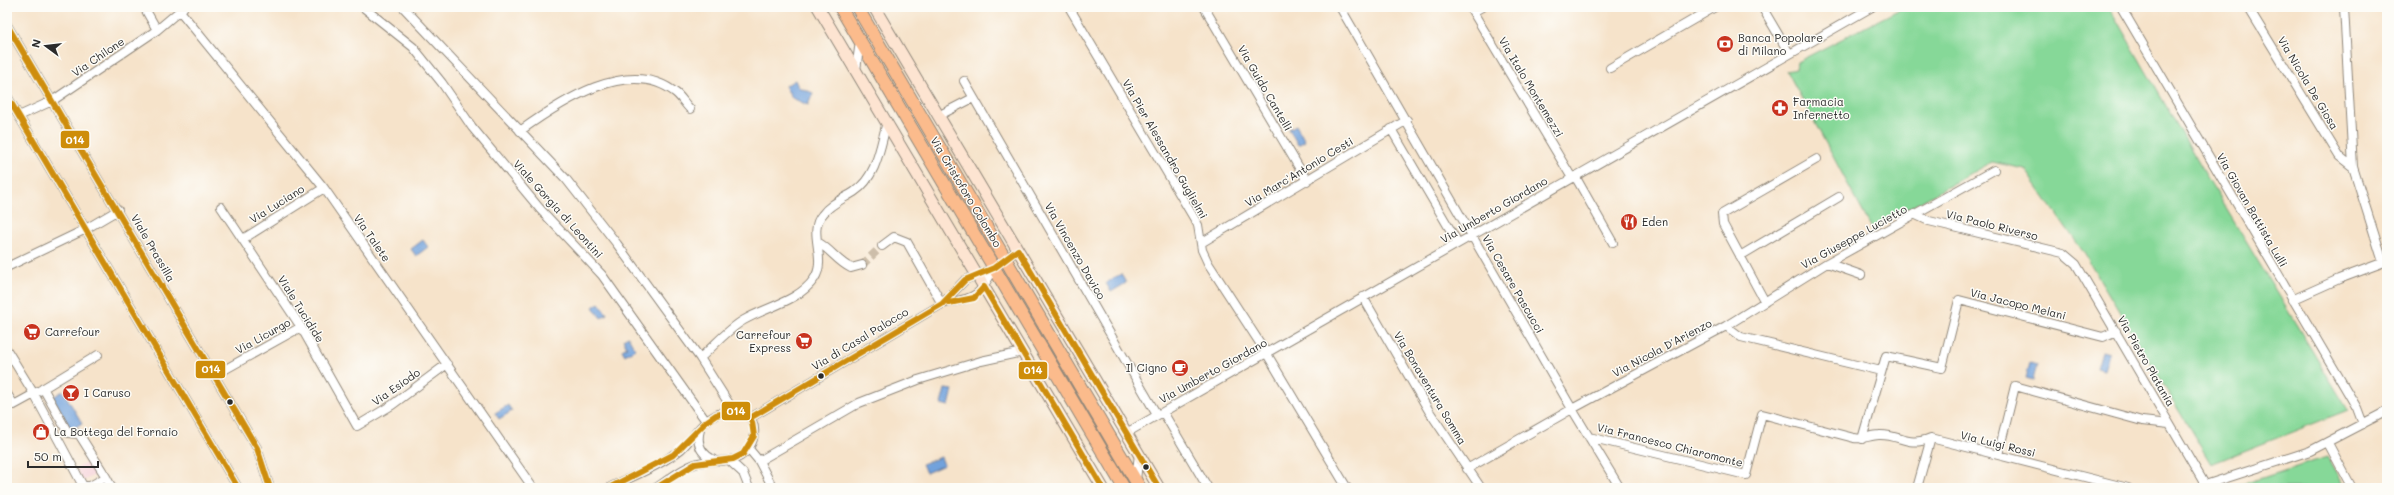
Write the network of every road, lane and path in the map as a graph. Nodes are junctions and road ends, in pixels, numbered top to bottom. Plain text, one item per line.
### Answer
1 (144, 7) edge
2 (363, 7) edge
3 (403, 7) edge
4 (818, 7) edge
5 (840, 7) edge
6 (857, 7) edge
7 (874, 7) edge
8 (1069, 7) edge
9 (1204, 7) edge
10 (1340, 7) edge
11 (1482, 7) edge
12 (1716, 7) edge
13 (1762, 7) edge
14 (1872, 7) edge
15 (2121, 7) edge
16 (2248, 7) edge
17 (2344, 7) edge
18 (182, 9) edge
19 (1472, 10) edge
20 (7, 25) edge
21 (157, 30) junction
22 (860, 40) junction
23 (1789, 53) junction
24 (1610, 68) dead end
25 (856, 70) junction
26 (964, 82) dead end
27 (7, 96) edge
28 (973, 98) junction
29 (52, 101) junction
30 (690, 109) dead end
31 (19, 116) junction
32 (938, 116) junction
33 (1407, 120) junction
34 (887, 122) junction
35 (1392, 129) junction
36 (520, 131) junction
37 (1817, 159) dead end
38 (2353, 167) junction
39 (1994, 170) dead end
40 (1574, 177) junction
41 (1307, 181) junction
42 (324, 188) junction
43 (1839, 197) dead end
44 (221, 207) dead end
45 (118, 210) junction
46 (1916, 215) junction
47 (84, 230) junction
48 (1472, 235) junction
49 (242, 238) junction
50 (819, 243) junction
51 (1201, 243) junction
52 (1458, 243) junction
53 (1613, 243) dead end
54 (882, 246) tunnel mouth
55 (1018, 250) junction
56 (2063, 253) joint
57 (1740, 256) junction
58 (1006, 258) junction
59 (2385, 261) edge
60 (1827, 263) junction
61 (862, 264) tunnel mouth
62 (7, 267) edge
63 (994, 268) junction
64 (977, 274) junction
65 (1861, 275) dead end
66 (984, 287) junction
67 (1362, 297) junction
68 (2292, 300) junction
69 (1765, 302) junction
70 (942, 304) junction
71 (1726, 326) junction
72 (301, 327) junction
73 (2116, 331) junction
74 (7, 350) edge
75 (1023, 352) junction
76 (1267, 354) junction
77 (98, 355) dead end
78 (700, 358) junction
79 (447, 364) junction
80 (1881, 371) junction
81 (215, 375) junction
82 (43, 388) junction
83 (7, 394) edge
84 (34, 394) junction
85 (1572, 409) junction
86 (733, 410) junction
87 (2387, 411) edge
88 (1160, 414) junction
89 (750, 418) junction
90 (706, 421) junction
91 (2169, 424) junction
92 (2363, 424) junction
93 (357, 426) joint
94 (700, 429) junction
95 (1128, 432) junction
96 (1589, 437) junction
97 (1931, 438) junction
98 (1862, 439) junction
99 (2328, 443) junction
100 (748, 449) junction
101 (1139, 454) junction
102 (1998, 455) junction
103 (714, 460) junction
104 (730, 461) junction
105 (759, 461) junction
106 (1467, 469) junction
107 (106, 477) junction
108 (1138, 484) edge
109 (2206, 486) edge
110 (83, 487) edge
111 (112, 488) edge
112 (238, 488) edge
113 (270, 488) edge
114 (533, 488) edge
115 (609, 488) edge
116 (656, 488) edge
117 (749, 488) edge
118 (772, 488) edge
119 (1103, 488) edge
120 (1124, 488) edge
121 (1159, 488) edge
122 (1208, 488) edge
123 (1347, 488) edge
124 (1481, 488) edge
125 (1620, 488) edge
126 (1917, 488) edge
127 (2128, 488) edge
128 (2196, 488) edge
129 (2352, 488) edge

1 - 21 street
2 - 90 street, Viale Gorgia di Leontini
3 - 36 street, Viale Gorgia di Leontini
4 - 25 street
5 - 22 main road, Via Cristoforo Colombo
6 - 58 main road, Via Cristoforo Colombo
7 - 32 street, Via Cristoforo Colombo
8 - 51 street, Via Pier Alessandro Guglielmi
9 - 41 street, Via Guido Cantelli
10 - 33 street, Via Cesare Pascucci
11 - 19 street
12 - 24 street
13 - 23 street
14 - 23 street, Via Umberto Giordano
15 - 68 street, Via Giovan Battista Lulli
16 - 38 street, Via Nicola De Giosa
17 - 38 street
18 - 21 street, Via Chilone
18 - 42 street, Via Talete
19 - 40 street, Via Italo Montemezzi
20 - 29 street, Viale Prassilla
21 - 29 street, Via Chilone
22 - 25 street
22 - 63 main road, Via Cristoforo Colombo
23 - 40 street, Via Umberto Giordano
25 - 34 street
26 - 28 street, Via Vincenzo Davico
27 - 31 street
28 - 32 street
28 - 88 street, Via Vincenzo Davico
29 - 31 street, Via Chilone
29 - 45 street, Viale Prassilla
30 - 36 street
31 - 47 street
32 - 55 street, Via Cristoforo Colombo
33 - 35 street, Via Marc'Antonio Cesti
33 - 48 street, Via Cesare Pascucci
34 - 50 street
34 - 64 street
35 - 41 street, Via Marc'Antonio Cesti
35 - 52 street
36 - 78 street, Viale Gorgia di Leontini
37 - 57 street
38 - 59 street
39 - 46 street, Via Giuseppe Lucietto
40 - 48 street, Via Umberto Giordano
40 - 53 street, Via Italo Montemezzi
41 - 51 street, Via Marc'Antonio Cesti
42 - 49 street, Via Luciano
42 - 79 street, Via Talete
43 - 57 street
44 - 49 street, Viale Tucidide
45 - 47 street
45 - 81 street, Viale Prassilla
46 - 56 street, Via Paolo Riverso
46 - 60 street, Via Giuseppe Lucietto
47 - 62 street
47 - 112 street
48 - 52 street, Via Umberto Giordano
48 - 85 street, Via Cesare Pascucci
49 - 72 street, Viale Tucidide
50 - 61 street
50 - 78 street
51 - 76 street, Via Pier Alessandro Guglielmi
52 - 67 street, Via Umberto Giordano
54 - 70 street
55 - 58 street
55 - 95 street, Via Cristoforo Colombo
56 - 73 street, Via Pietro Platania
57 - 69 street
58 - 63 street
58 - 108 main road, Via Cristoforo Colombo
59 - 68 street
60 - 65 street
60 - 69 street, Via Giuseppe Lucietto
63 - 64 street, Via di Casal Palocco
63 - 66 street
63 - 120 main road, Via Cristoforo Colombo
64 - 66 street
64 - 70 street, Via di Casal Palocco
66 - 70 street
66 - 75 street
67 - 76 street, Via Umberto Giordano
67 - 106 street, Via Bonaventura Somma
68 - 92 street, Via Giovan Battista Lulli
69 - 71 street, Via Giuseppe Lucietto
70 - 89 street, Via di Casal Palocco
71 - 80 street, Via Nicola D'Arienzo
71 - 85 street, Via Nicola D'Arienzo
72 - 81 street, Via Licurgo
72 - 93 street, Viale Tucidide
73 - 80 street, Via Jacopo Melani
73 - 91 street, Via Pietro Platania
74 - 84 street
75 - 105 street
75 - 119 street
76 - 88 street, Via Umberto Giordano
76 - 123 street, Via Pier Alessandro Guglielmi
77 - 82 street
78 - 86 street, Viale Gorgia di Leontini
79 - 93 street, Via Esiodo
79 - 114 street, Via Talete
80 - 98 street, Via Jacopo Melani
81 - 113 street, Viale Prassilla
82 - 84 street
82 - 107 street
83 - 84 street
84 - 110 street
85 - 96 street, Via Cesare Pascucci
85 - 106 street, Via Nicola D'Arienzo
86 - 89 street
86 - 90 street
87 - 92 street
88 - 95 street, Via Umberto Giordano
88 - 122 street, Via Vincenzo Davico
89 - 100 street
90 - 94 street
91 - 102 street
91 - 109 street, Via Pietro Platania
92 - 99 street
94 - 103 street
94 - 115 street
95 - 101 street, Via Cristoforo Colombo
96 - 98 street, Via Francesco Chiaromonte
96 - 125 street, Via Cesare Pascucci
97 - 98 street, Via Luigi Rossi
97 - 102 street, Via Luigi Rossi
97 - 126 street
99 - 109 street
99 - 129 street
100 - 104 street
100 - 105 street
101 - 108 street, Via Cristoforo Colombo
101 - 121 street, Via Cristoforo Colombo
102 - 127 street, Via Luigi Rossi
103 - 104 street
103 - 116 street
104 - 117 street
105 - 118 street
106 - 124 street, Via Bonaventura Somma
107 - 110 street
107 - 111 street
109 - 128 street

